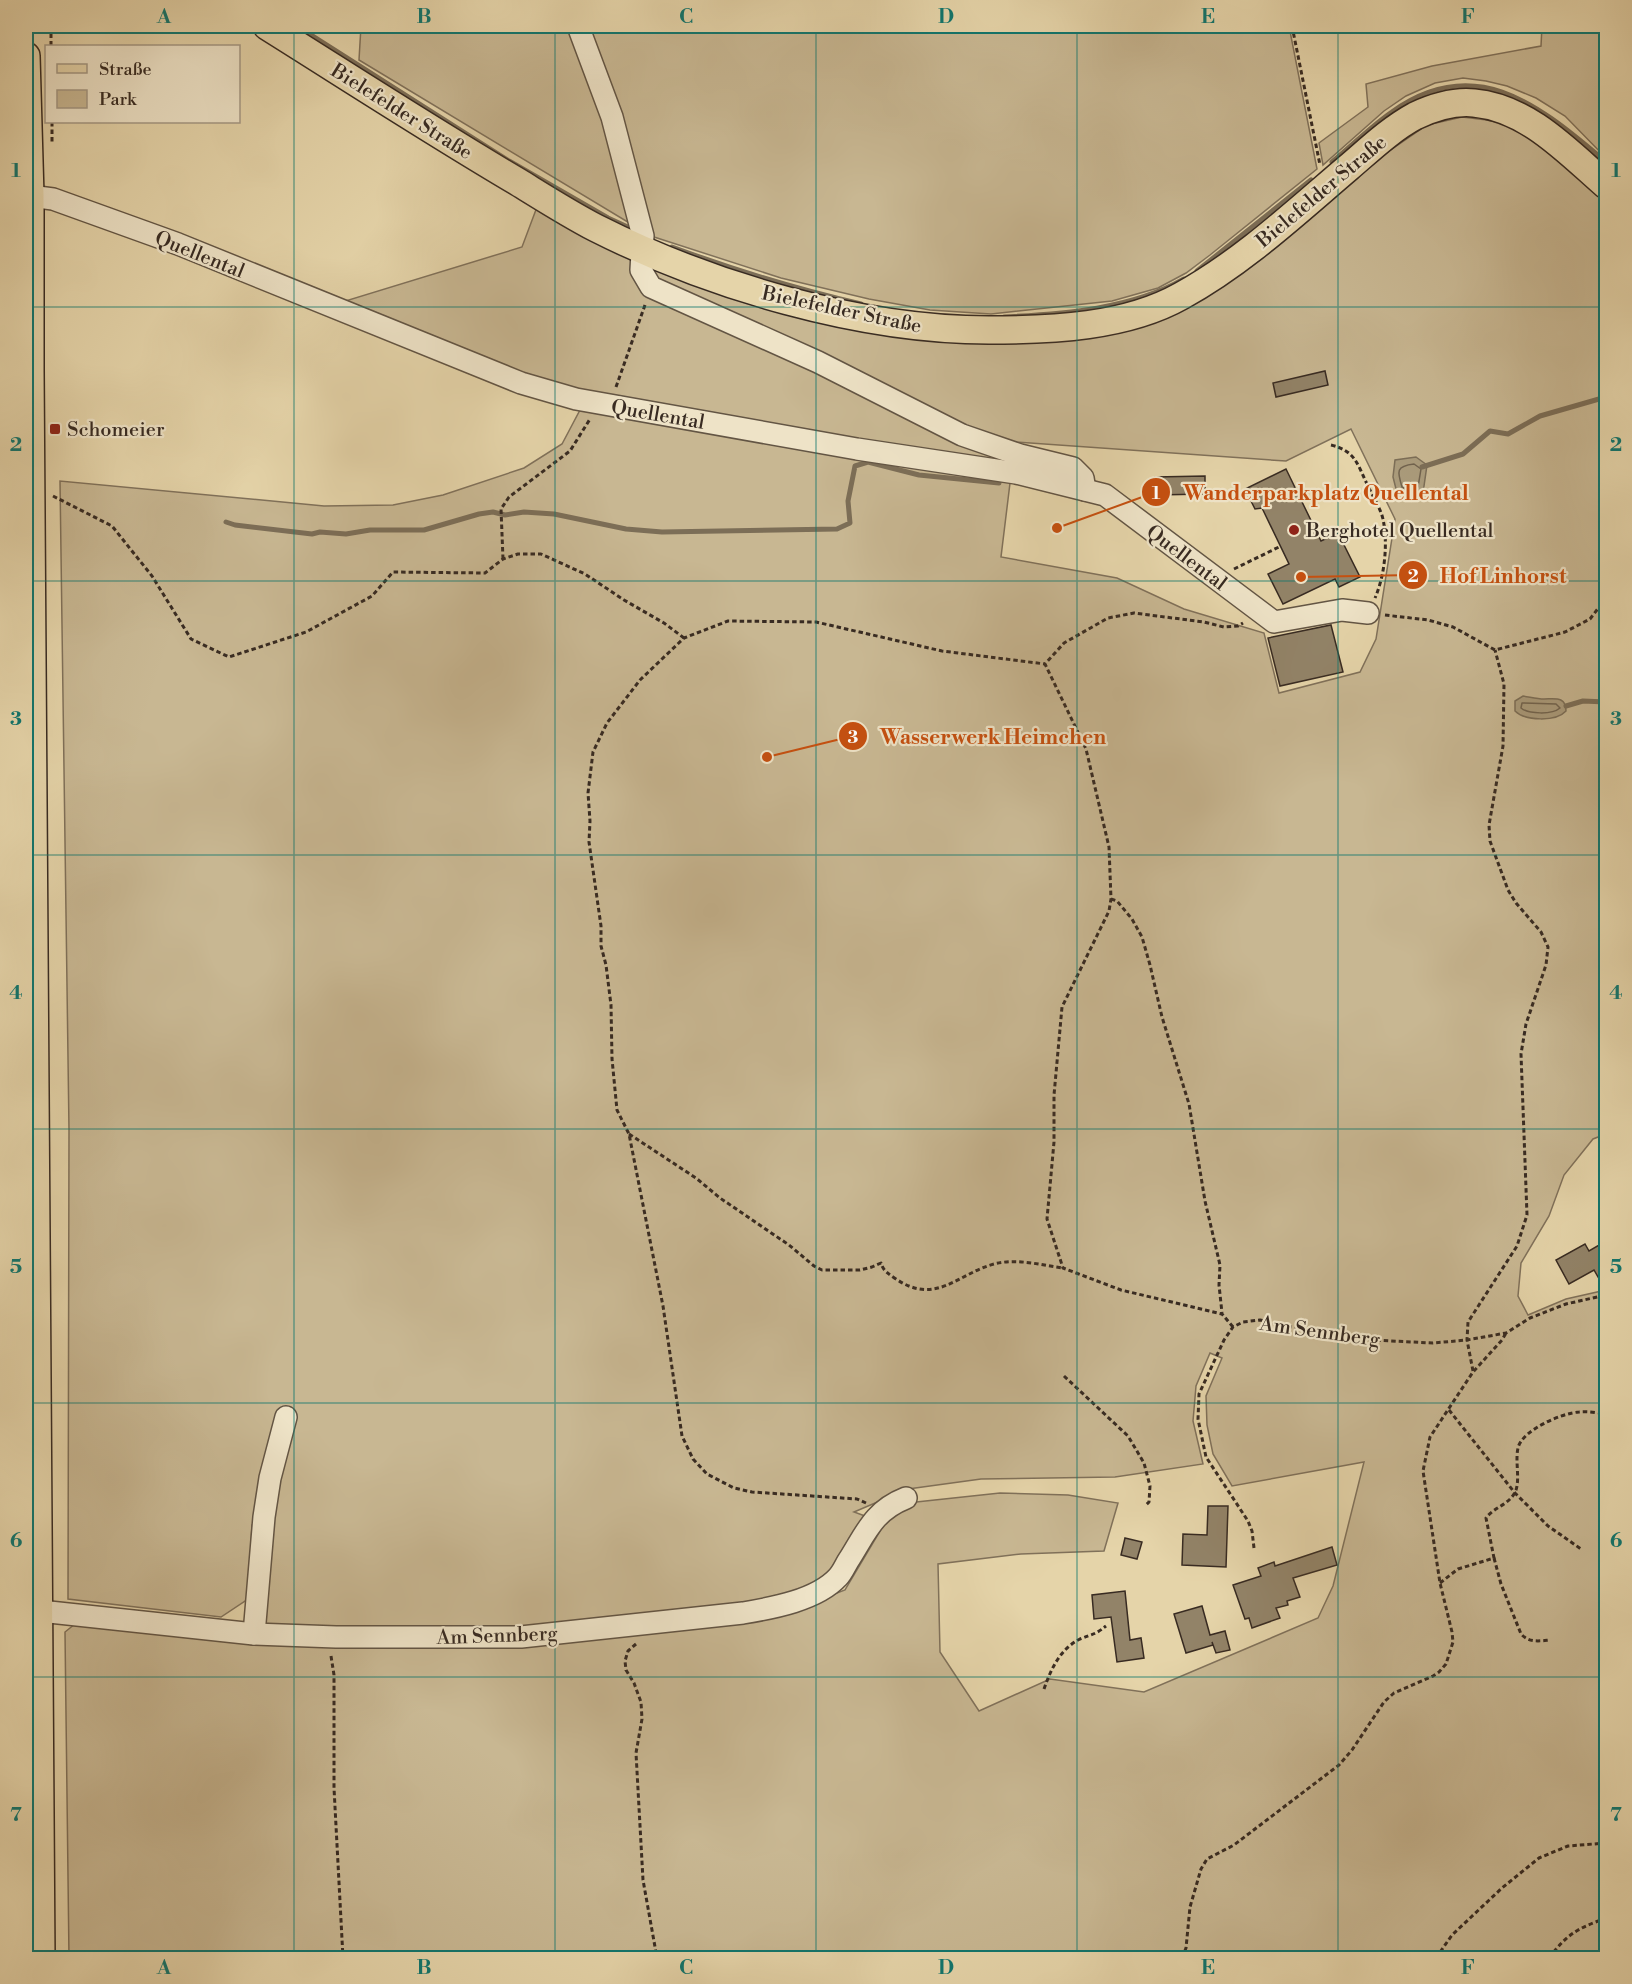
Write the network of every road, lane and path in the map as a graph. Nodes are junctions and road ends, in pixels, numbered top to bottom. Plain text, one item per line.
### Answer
1 (51, 26) edge
2 (267, 26) edge
3 (578, 26) edge
4 (1293, 26) edge
5 (1384, 26) edge
6 (1370, 30) dead end
7 (51, 45) edge
8 (26, 56) edge
9 (1329, 184) junction
10 (1606, 185) edge
11 (30, 196) junction
12 (642, 249) junction
13 (651, 287) junction
14 (600, 404) junction
15 (1331, 446) dead end
16 (1085, 490) junction
17 (47, 493) dead end
18 (1281, 546) dead end
19 (503, 559) junction
20 (1216, 579) junction
21 (1606, 598) edge
22 (1253, 606) junction
23 (1368, 613) junction
24 (684, 638) junction
25 (1495, 650) junction
26 (1045, 664) junction
27 (1111, 899) junction
28 (629, 1134) junction
29 (1063, 1268) junction
30 (1606, 1295) edge
31 (1222, 1314) junction
32 (1233, 1327) junction
33 (1506, 1333) junction
34 (1467, 1340) junction
35 (1473, 1372) junction
36 (1064, 1376) dead end
37 (1449, 1410) junction
38 (1606, 1414) edge
39 (286, 1417) dead end
40 (1515, 1492) junction
41 (906, 1498) dead end
42 (1145, 1506) dead end
43 (879, 1513) junction
44 (1254, 1548) dead end
45 (1581, 1549) dead end
46 (1494, 1558) junction
47 (1440, 1583) junction
48 (40, 1611) junction
49 (1106, 1626) dead end
50 (254, 1634) junction
51 (325, 1637) junction
52 (1550, 1640) dead end
53 (638, 1642) dead end
54 (1044, 1689) dead end
55 (1606, 1843) edge
56 (1606, 1918) edge
57 (41, 1959) edge
58 (343, 1959) edge
59 (657, 1959) edge
60 (1182, 1959) edge
61 (1436, 1959) edge
62 (1549, 1959) edge

1 - 7 path
2 - 12 main road, Bielefelder Straße
3 - 12 street
4 - 9 path
5 - 6 path
8 - 11 main road
9 - 10 main road, Bielefelder Straße
9 - 12 main road, Bielefelder Straße
11 - 14 street, Quellental
11 - 48 main road
12 - 13 street
13 - 14 path
13 - 16 street
14 - 16 street, Quellental
14 - 19 path
15 - 23 path
16 - 20 street, Quellental
17 - 19 path
18 - 20 path
19 - 24 path
20 - 22 street, Quellental
21 - 25 path
22 - 23 street, Quellental
22 - 26 path
23 - 25 path
24 - 26 path
24 - 28 path
25 - 34 path
26 - 27 path
27 - 29 path
27 - 31 path
28 - 29 path
28 - 43 path
29 - 31 path
30 - 33 path, Am Sennberg
31 - 32 path
32 - 34 path, Am Sennberg
32 - 44 path, Am Sennberg
33 - 34 path, Am Sennberg
33 - 35 path
34 - 35 path
35 - 37 path
36 - 42 path
37 - 40 path
37 - 47 path
38 - 40 path
39 - 50 street
40 - 45 path
40 - 46 path
41 - 43 street, Am Sennberg
43 - 51 street, Am Sennberg
46 - 47 path
46 - 52 path
47 - 60 path
48 - 50 street, Am Sennberg
48 - 57 main road
49 - 54 path
50 - 51 street, Am Sennberg
51 - 58 path
53 - 59 path
55 - 61 path
56 - 62 path

